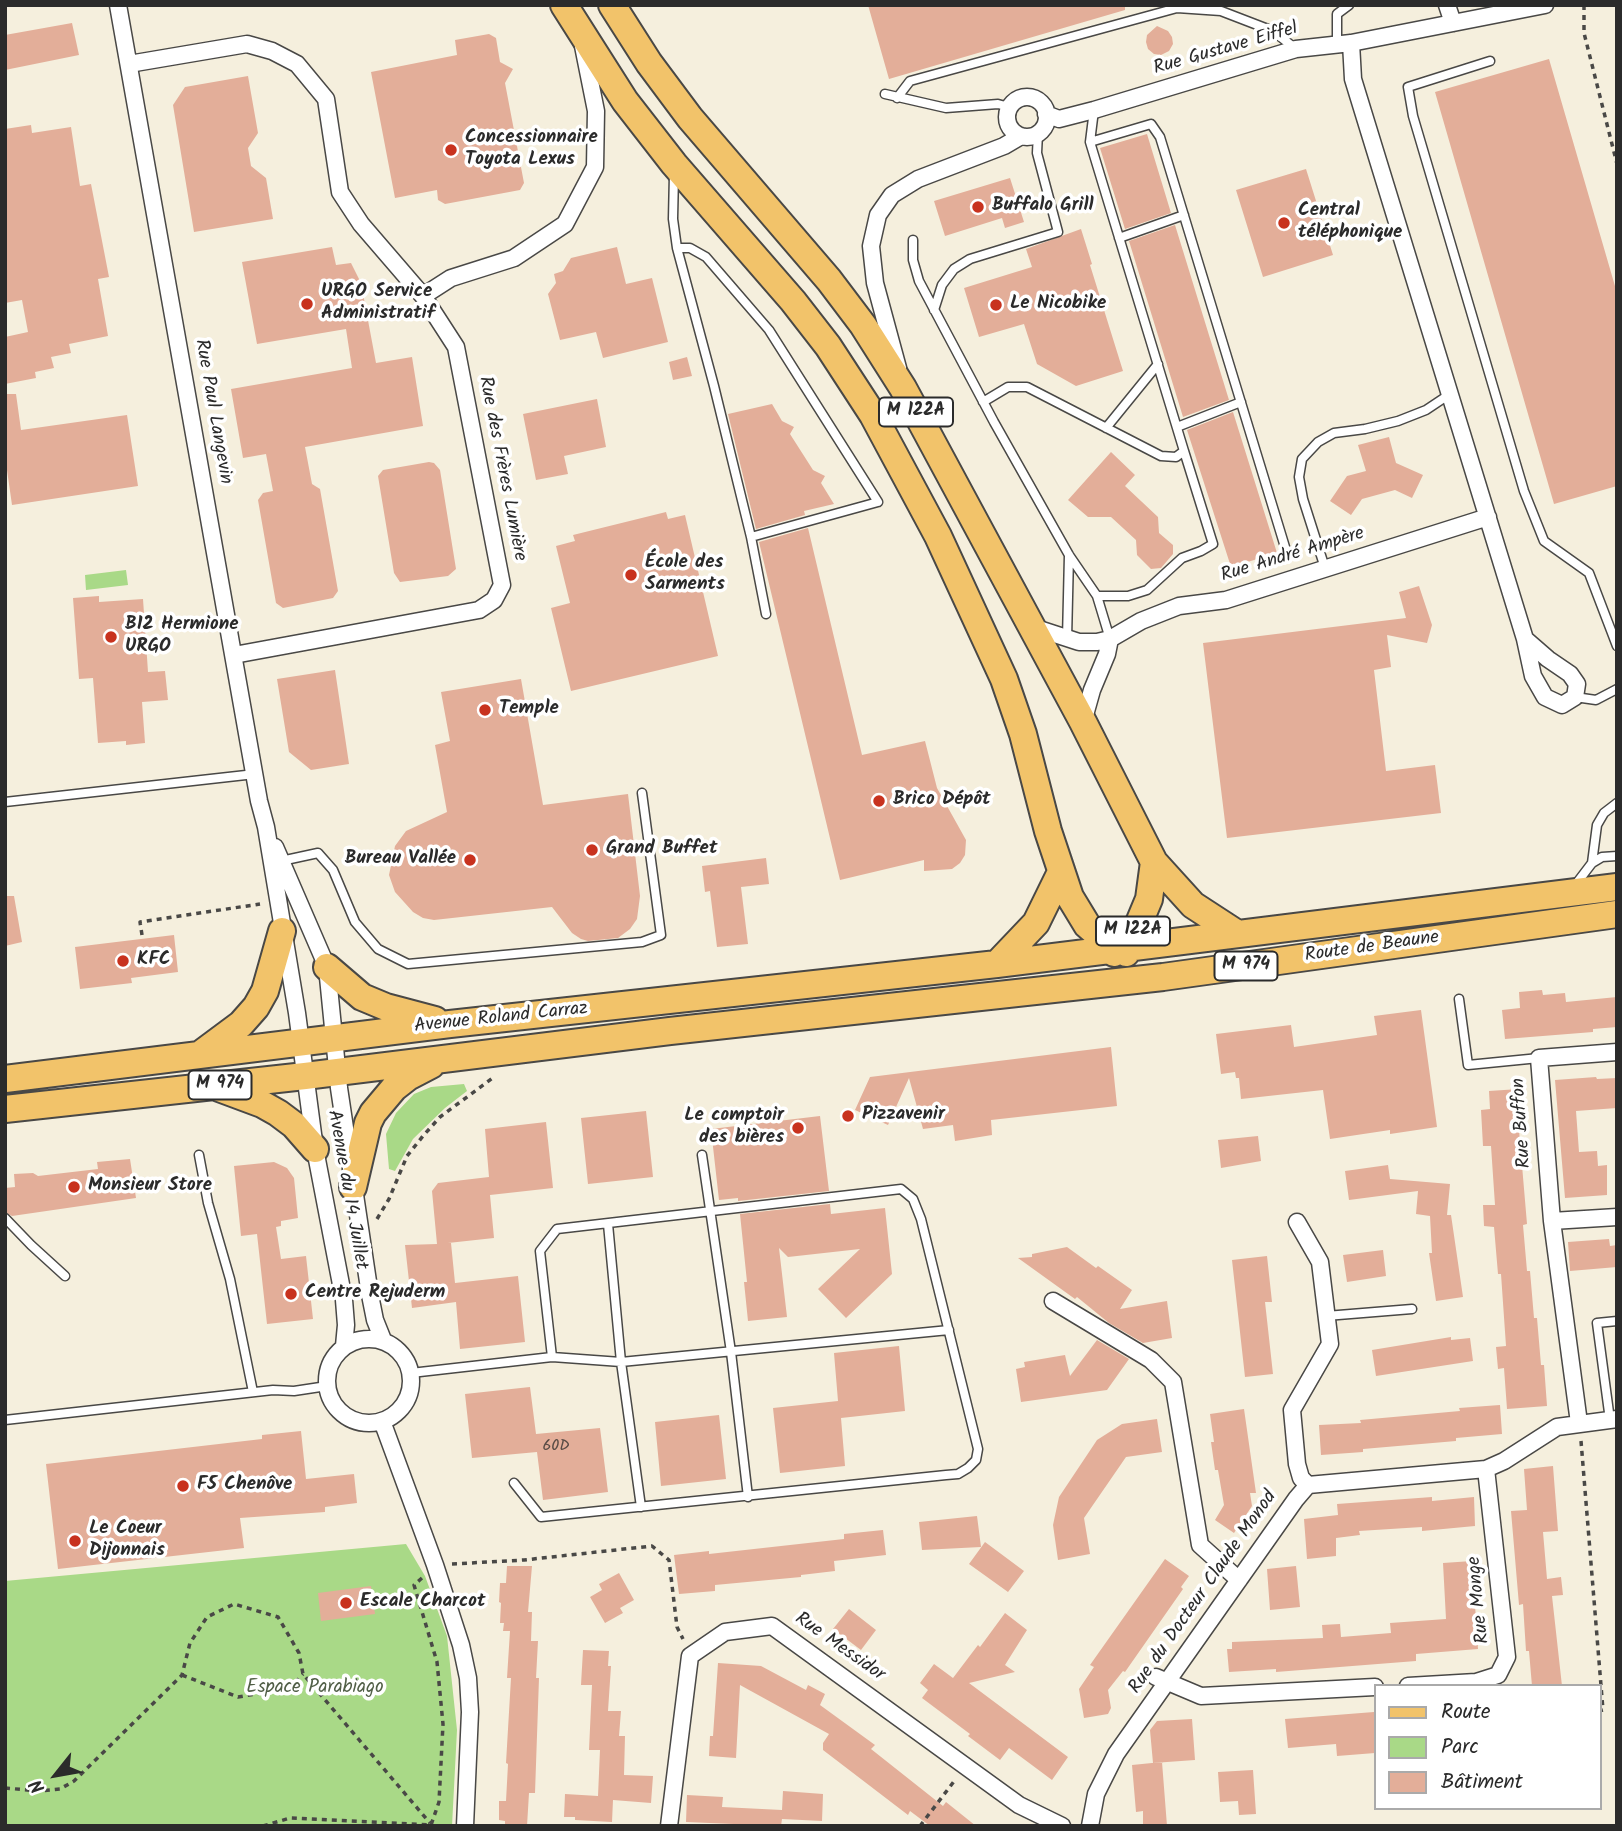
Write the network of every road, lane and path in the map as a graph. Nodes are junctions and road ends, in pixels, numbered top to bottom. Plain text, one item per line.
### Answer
1 (118, 5) edge
2 (564, 5) edge
3 (612, 5) edge
4 (1349, 5) edge
5 (1447, 5) edge
6 (1545, 5) edge
7 (1584, 5) edge
8 (1453, 23) junction
9 (580, 33) junction
10 (1344, 43) junction
11 (1296, 49) junction
12 (1490, 61) dead end
13 (129, 64) junction
14 (885, 94) dead end
15 (897, 98) junction
16 (1009, 107) junction
17 (1094, 110) junction
18 (1046, 114) junction
19 (1038, 133) junction
20 (1021, 136) junction
21 (1090, 142) junction
22 (674, 164) junction
23 (1617, 164) edge
24 (1184, 215) junction
25 (1119, 238) junction
26 (914, 240) dead end
27 (677, 248) junction
28 (423, 296) junction
29 (934, 310) junction
30 (1158, 364) junction
31 (904, 388) junction
32 (1450, 394) junction
33 (983, 402) junction
34 (1241, 402) junction
35 (1177, 427) junction
36 (1106, 428) junction
37 (1184, 450) junction
38 (1488, 517) junction
39 (751, 537) junction
40 (1285, 547) dead end
41 (1069, 555) junction
42 (1325, 568) junction
43 (1097, 596) junction
44 (766, 614) dead end
45 (1033, 627) junction
46 (1067, 639) junction
47 (1110, 639) junction
48 (1525, 639) junction
49 (1617, 646) edge
50 (234, 655) junction
51 (1617, 689) edge
52 (1575, 697) junction
53 (1083, 722) junction
54 (254, 774) junction
55 (642, 793) dead end
56 (5, 802) edge
57 (1617, 803) edge
58 (266, 827) junction
59 (1617, 856) edge
60 (281, 861) junction
61 (1154, 862) junction
62 (1592, 863) junction
63 (1061, 872) junction
64 (1617, 887) edge
65 (1571, 892) junction
66 (277, 901) junction
67 (1617, 914) edge
68 (282, 931) junction
69 (1236, 933) junction
70 (142, 935) dead end
71 (1119, 948) junction
72 (997, 964) junction
73 (327, 967) junction
74 (1163, 977) junction
75 (1083, 985) junction
76 (1459, 999) dead end
77 (919, 1003) joint
78 (450, 1024) junction
79 (334, 1038) junction
80 (301, 1042) junction
81 (515, 1051) junction
82 (1617, 1052) edge
83 (199, 1055) junction
84 (1539, 1058) junction
85 (442, 1059) junction
86 (338, 1072) junction
87 (305, 1076) junction
88 (5, 1079) edge
89 (214, 1086) junction
90 (5, 1109) edge
91 (315, 1149) junction
92 (199, 1155) dead end
93 (702, 1155) dead end
94 (353, 1186) junction
95 (710, 1211) junction
96 (1617, 1217) edge
97 (5, 1218) edge
98 (1552, 1221) junction
99 (1297, 1222) dead end
100 (608, 1224) junction
101 (362, 1243) junction
102 (65, 1276) dead end
103 (1053, 1301) dead end
104 (1412, 1309) dead end
105 (1326, 1316) junction
106 (1617, 1321) edge
107 (949, 1330) junction
108 (383, 1340) junction
109 (344, 1346) junction
110 (731, 1352) junction
111 (552, 1357) junction
112 (621, 1362) junction
113 (411, 1373) junction
114 (327, 1386) junction
115 (253, 1392) junction
116 (5, 1419) edge
117 (1613, 1420) edge
118 (382, 1421) junction
119 (1579, 1423) junction
120 (1486, 1469) junction
121 (514, 1483) dead end
122 (1308, 1485) junction
123 (748, 1497) junction
124 (641, 1507) junction
125 (435, 1565) junction
126 (1239, 1580) junction
127 (690, 1656) junction
128 (303, 1674) junction
129 (182, 1675) junction
130 (1161, 1680) junction
131 (1442, 1684) edge
132 (1601, 1684) edge
133 (1601, 1686) edge
134 (1374, 1687) edge
135 (1601, 1710) edge
136 (965, 1767) junction
137 (5, 1788) edge
138 (431, 1825) edge
139 (263, 1826) edge
140 (465, 1826) edge
141 (669, 1826) edge
142 (920, 1826) edge
143 (1062, 1826) edge
144 (1090, 1826) edge

1 - 13 street, Rue Paul Langevin
2 - 9 main road, M 122A
3 - 31 main road, M 122A
4 - 10 lane
5 - 8 street
6 - 8 street, Rue Gustave Eiffel
7 - 23 path
8 - 10 street, Rue Gustave Eiffel
9 - 22 main road, M 122A
9 - 28 street
10 - 11 street, Rue Gustave Eiffel
10 - 32 street
11 - 15 lane
11 - 17 street, Rue Gustave Eiffel
12 - 49 lane
13 - 28 street
13 - 50 street, Rue Paul Langevin
14 - 15 lane
15 - 16 lane
16 - 18 street
16 - 20 street
17 - 18 street, Rue Gustave Eiffel
17 - 21 lane
18 - 19 street
19 - 20 street
19 - 29 lane
20 - 31 street
21 - 24 lane
21 - 25 lane
22 - 27 lane
22 - 63 main road, M 122A
24 - 25 lane
24 - 34 lane
25 - 30 lane
26 - 29 lane
27 - 39 lane
27 - 39 lane
28 - 50 street, Rue des Frères Lumière
29 - 33 lane
30 - 35 lane
30 - 36 lane
31 - 45 main road, M 122A
32 - 38 street
32 - 42 lane
33 - 36 lane
33 - 41 lane
34 - 35 lane
34 - 40 lane
35 - 37 lane
36 - 37 lane
37 - 43 lane
38 - 42 street, Rue André Ampère
38 - 48 street
39 - 44 lane
41 - 43 lane
41 - 46 lane
42 - 47 street, Rue André Ampère
43 - 47 lane
45 - 46 street, Rue André Ampère
45 - 53 main road, M 122A
46 - 47 street, Rue André Ampère
47 - 53 street
48 - 52 street
48 - 52 street
50 - 54 street, Rue Paul Langevin
51 - 52 lane
53 - 61 main road, M 122A
54 - 56 lane
54 - 58 street, Rue Paul Langevin
55 - 60 lane
57 - 62 lane
58 - 60 street, Rue Paul Langevin
58 - 66 street, Rue Paul Langevin
59 - 62 lane
60 - 73 street, Rue Paul Langevin
61 - 69 main road, M 122A
61 - 71 main road, M 122A
62 - 65 lane
63 - 71 main road, M 122A
63 - 72 main road
64 - 65 main road, Route de Beaune / M 974
65 - 69 main road, Route de Beaune / M 974
66 - 68 street, Rue Paul Langevin
66 - 70 path
67 - 74 main road, Route de Beaune / M 974
68 - 80 street, Rue Paul Langevin
68 - 83 main road
69 - 71 main road, Route de Beaune / M 974
71 - 72 main road, Route de Beaune / M 974
71 - 74 main road, M 122A
71 - 75 main road, M 122A
72 - 78 main road, Avenue Roland Carraz
73 - 78 main road
73 - 79 street, Rue Paul Langevin
74 - 75 main road, Route de Beaune / M 974
75 - 77 main road, Route de Beaune / M 974
76 - 84 lane
77 - 81 main road, Avenue Roland Carraz
78 - 79 main road, Avenue Roland Carraz
79 - 80 main road, Avenue Roland Carraz
79 - 86 street, Rue Paul Langevin
80 - 83 main road, Avenue Roland Carraz / M 974
80 - 87 street, Avenue du 14 Juillet
81 - 85 main road, Avenue Roland Carraz
81 - 101 path
82 - 84 street, Rue Buffon
83 - 88 main road, Avenue Roland Carraz / M 974
84 - 98 street, Rue Buffon
85 - 86 main road, Avenue Roland Carraz
85 - 94 main road
86 - 87 main road, Avenue Roland Carraz / M 974
86 - 94 street, Avenue du 14 Juillet
87 - 89 main road, Avenue Roland Carraz / M 974
87 - 91 street, Avenue du 14 Juillet
89 - 90 main road, Avenue Roland Carraz / M 974
89 - 91 main road
91 - 109 street, Avenue du 14 Juillet
92 - 115 lane
93 - 95 lane
94 - 101 street, Avenue du 14 Juillet
95 - 100 lane
95 - 107 lane
95 - 110 lane
96 - 98 street
97 - 102 lane
98 - 119 street, Rue Buffon
99 - 105 street
100 - 111 lane
100 - 112 lane
101 - 108 street, Avenue du 14 Juillet
103 - 126 street
104 - 105 lane
105 - 122 street
106 - 117 lane
107 - 110 lane
107 - 123 lane
108 - 109 street
108 - 113 street
109 - 114 street
110 - 112 lane
110 - 123 lane
111 - 112 lane
111 - 113 lane
112 - 124 lane
113 - 118 street
114 - 115 lane
114 - 118 street
115 - 116 lane
117 - 119 street
118 - 125 street
119 - 120 street
119 - 132 path
120 - 122 street
120 - 131 street, Rue Monge
121 - 124 lane
122 - 126 street, Rue du Docteur Claude Monod
123 - 124 lane
125 - 127 path
125 - 138 path
125 - 140 street
126 - 130 street, Rue du Docteur Claude Monod
127 - 136 street, Rue Messidor
127 - 141 street
128 - 129 path
128 - 129 path
128 - 138 path
129 - 137 path
130 - 134 street
130 - 144 street, Rue du Docteur Claude Monod
133 - 135 path
136 - 142 path
136 - 143 street, Rue Messidor
138 - 139 path

